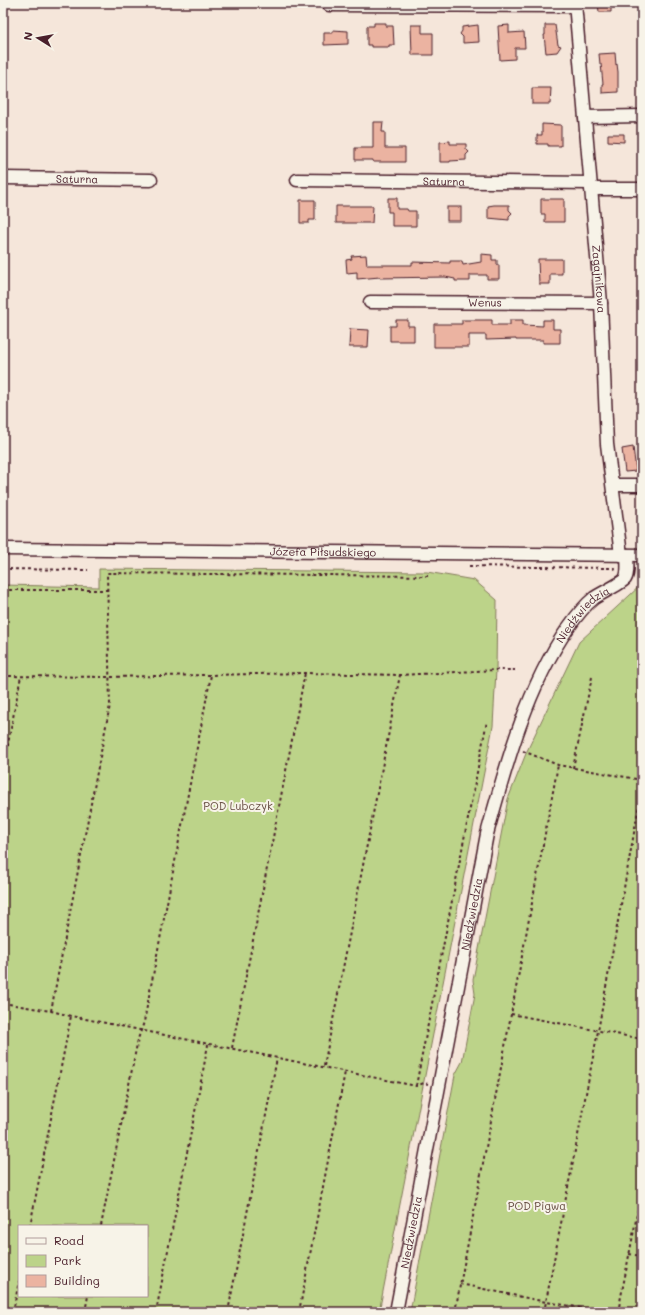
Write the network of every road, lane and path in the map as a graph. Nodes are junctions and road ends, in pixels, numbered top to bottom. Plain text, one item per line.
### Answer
1 (575, 4) edge
2 (328, 5) dead end
3 (642, 116) edge
4 (585, 117) junction
5 (3, 178) edge
6 (151, 180) dead end
7 (297, 180) dead end
8 (590, 186) junction
9 (642, 188) edge
10 (370, 302) dead end
11 (601, 303) junction
12 (613, 485) junction
13 (642, 485) edge
14 (3, 549) edge
15 (624, 555) junction
16 (642, 555) edge
17 (469, 566) dead end
18 (3, 569) edge
19 (88, 570) dead end
20 (627, 573) junction
21 (428, 576) dead end
22 (3, 590) edge
23 (108, 590) junction
24 (515, 670) dead end
25 (305, 673) junction
26 (211, 675) junction
27 (400, 675) junction
28 (3, 676) edge
29 (21, 676) junction
30 (109, 677) junction
31 (592, 678) dead end
32 (486, 721) dead end
33 (527, 752) dead end
34 (558, 765) junction
35 (573, 768) junction
36 (3, 770) edge
37 (642, 780) edge
38 (642, 789) edge
39 (3, 1003) edge
40 (51, 1011) junction
41 (511, 1014) junction
42 (71, 1016) junction
43 (141, 1030) junction
44 (598, 1030) junction
45 (642, 1039) edge
46 (208, 1045) junction
47 (232, 1049) junction
48 (277, 1058) junction
49 (324, 1067) junction
50 (345, 1072) junction
51 (424, 1083) dead end
52 (416, 1086) junction
53 (642, 1189) edge
54 (30, 1225) edge
55 (101, 1225) edge
56 (629, 1254) junction
57 (642, 1256) edge
58 (460, 1284) junction
59 (18, 1286) edge
60 (88, 1297) edge
61 (546, 1302) junction
62 (13, 1312) edge
63 (85, 1312) edge
64 (156, 1312) edge
65 (228, 1312) edge
66 (299, 1312) edge
67 (396, 1312) edge
68 (455, 1312) edge
69 (544, 1312) edge
70 (606, 1312) edge
71 (618, 1312) edge

1 - 2 street
1 - 4 street, Zagajnikowa
3 - 4 street
4 - 8 street, Zagajnikowa
5 - 6 street, Saturna
7 - 8 street, Saturna
8 - 9 street, Saturna
8 - 11 street, Zagajnikowa
10 - 11 street, Wenus
11 - 12 street, Zagajnikowa
12 - 13 street
12 - 15 street, Zagajnikowa
14 - 15 street, Józefa Piłsudskiego
15 - 16 street, Józefa Piłsudskiego
15 - 20 street
17 - 20 path
18 - 19 path
20 - 67 street, Niedźwiedzia
21 - 23 path
22 - 23 path
23 - 30 path
24 - 27 path
25 - 26 path
25 - 27 path
25 - 47 path
26 - 30 path
26 - 43 path
27 - 49 path
28 - 29 path
29 - 30 path
29 - 36 path
30 - 40 path
31 - 35 path
32 - 52 path
33 - 34 path
34 - 35 path
34 - 41 path
35 - 37 path
38 - 44 path
39 - 40 path
40 - 42 path
41 - 44 path
41 - 58 path
42 - 43 path
42 - 54 path
43 - 46 path
43 - 55 path
44 - 45 path
44 - 61 path
46 - 47 path
46 - 64 path
47 - 48 path
48 - 49 path
48 - 65 path
49 - 50 path
50 - 52 path
50 - 66 path
51 - 52 path
53 - 56 path
56 - 57 path
56 - 71 path
58 - 61 path
58 - 68 path
59 - 62 path
60 - 63 path
61 - 69 path
61 - 70 path

